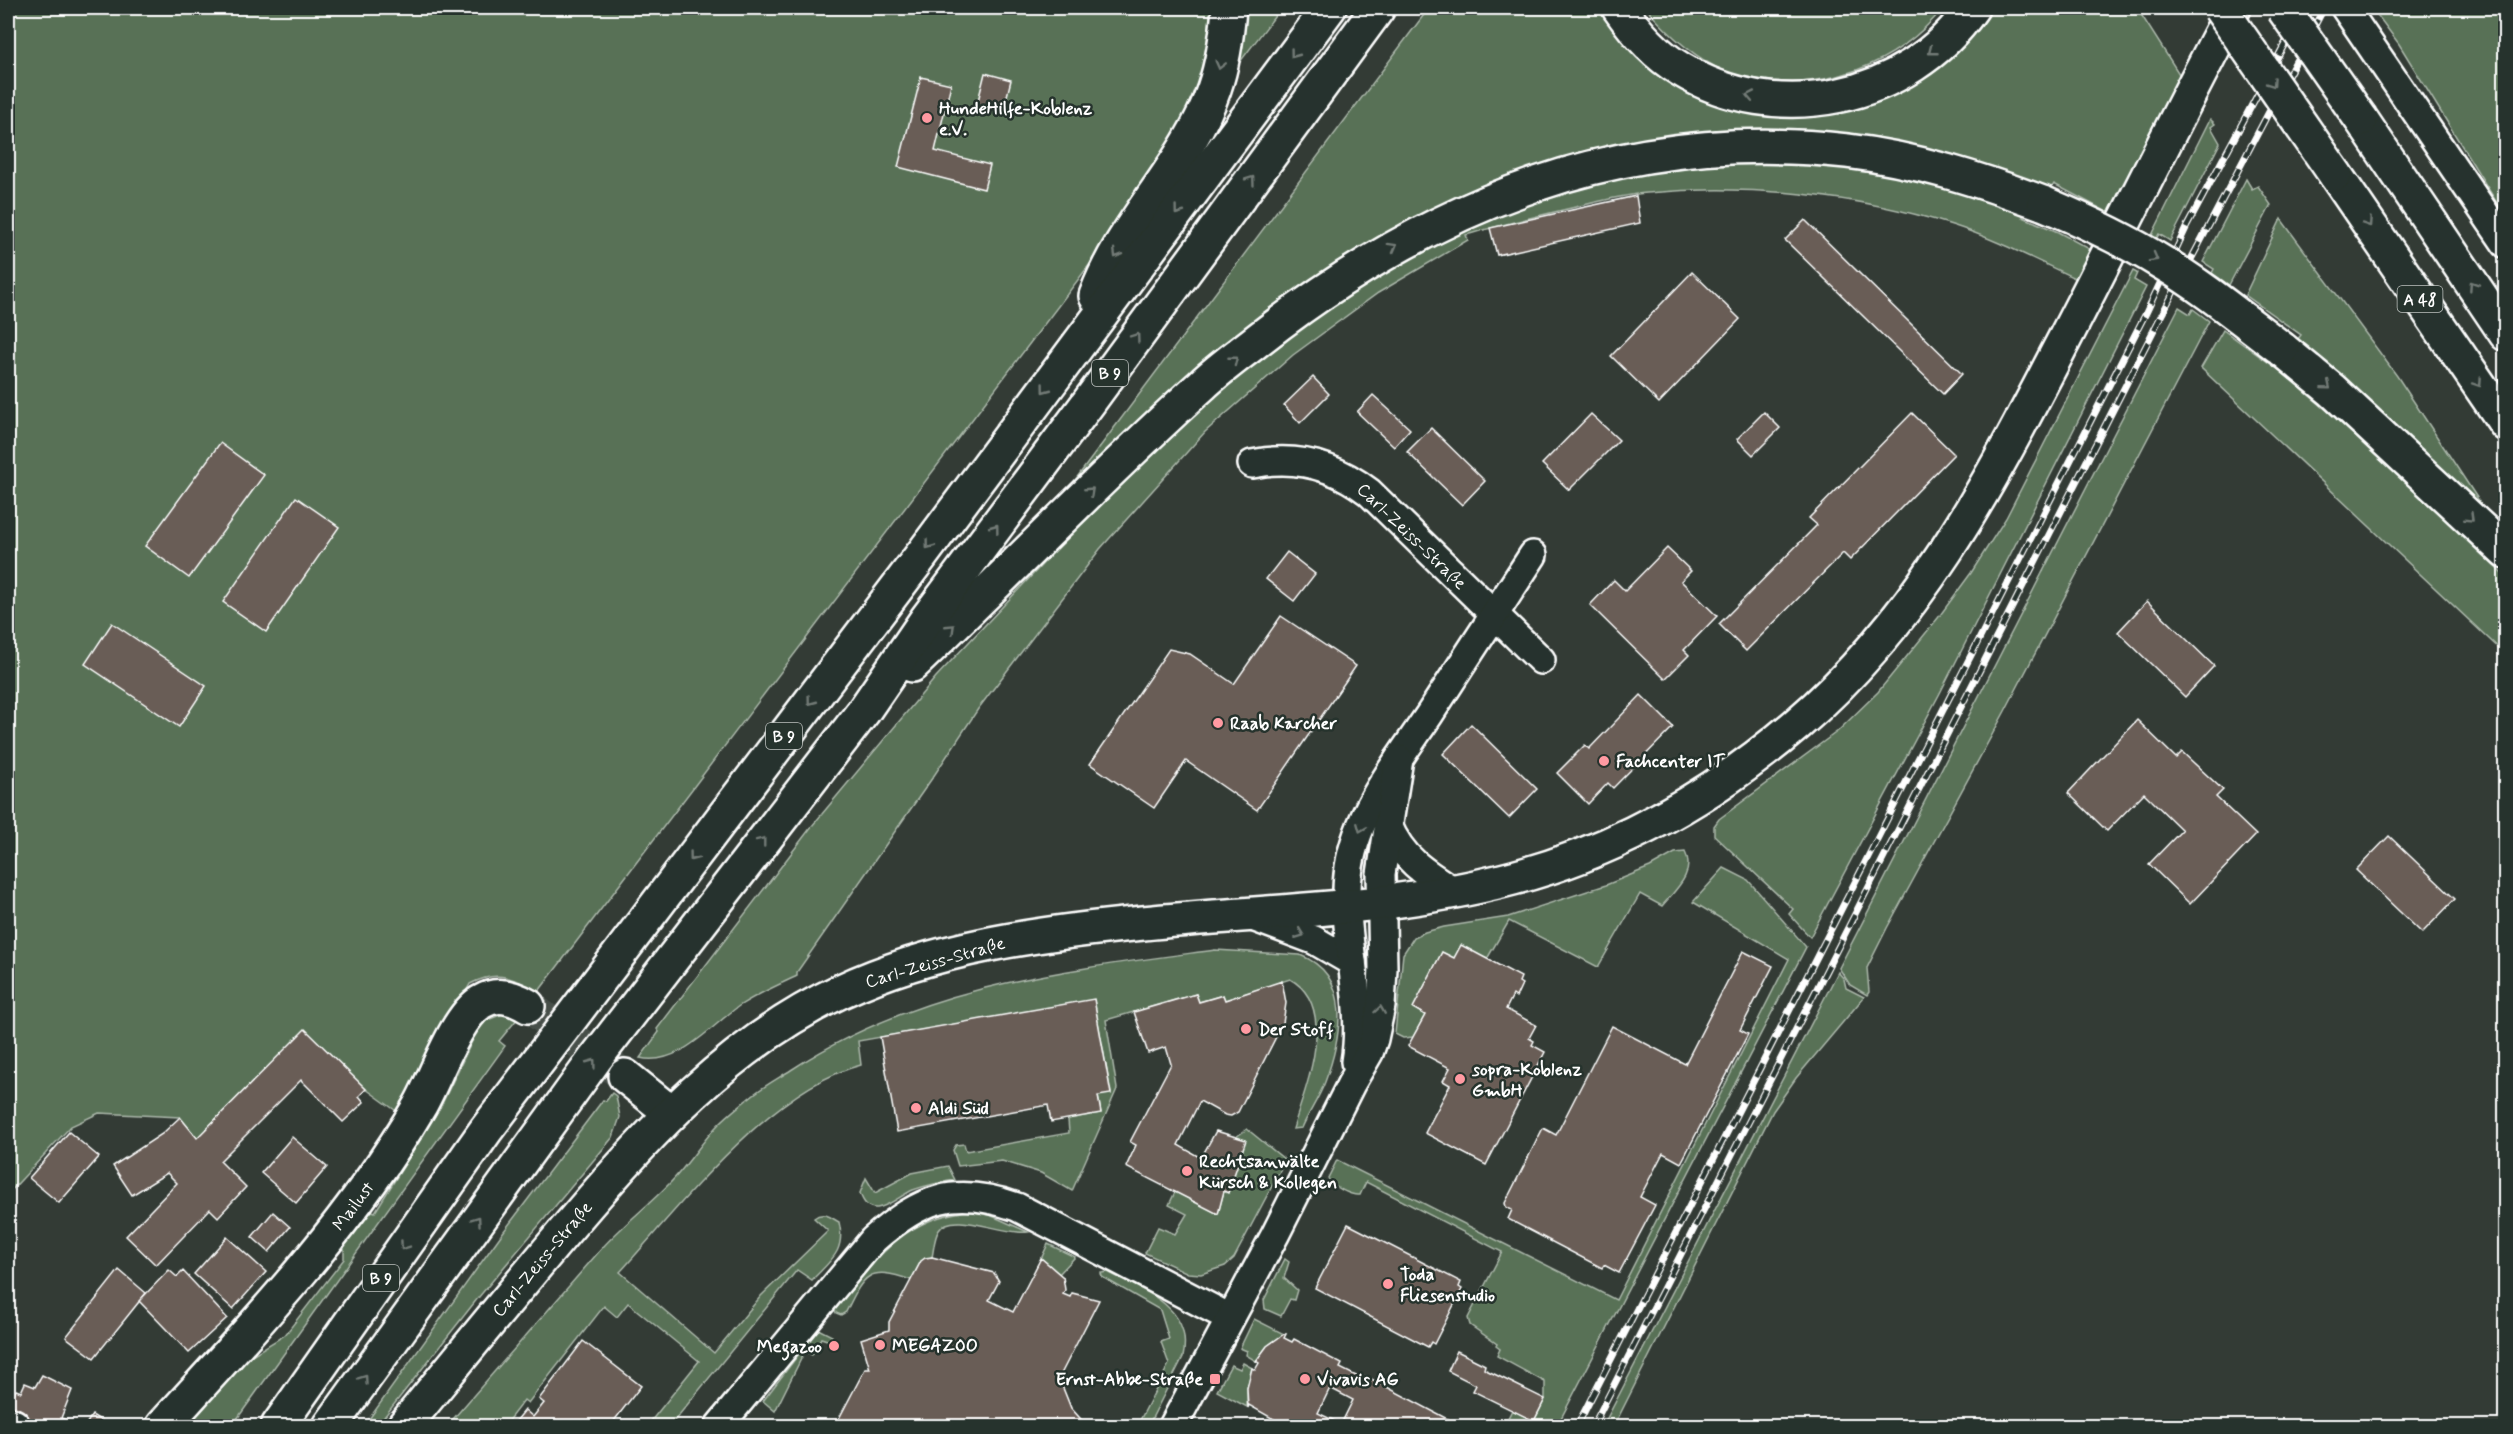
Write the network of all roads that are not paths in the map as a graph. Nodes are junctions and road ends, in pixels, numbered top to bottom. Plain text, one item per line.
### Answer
1 (1229, 8) edge
2 (1329, 8) edge
3 (1378, 8) edge
4 (1393, 8) edge
5 (1619, 8) edge
6 (1972, 8) edge
7 (2213, 8) edge
8 (2220, 8) edge
9 (2283, 8) edge
10 (2345, 8) edge
11 (2236, 21) edge
12 (1358, 34) junction
13 (2505, 244) edge
14 (2505, 334) edge
15 (1080, 342) junction
16 (2505, 424) edge
17 (1252, 464) dead end
18 (2505, 552) edge
19 (1533, 555) dead end
20 (1494, 615) junction
21 (1541, 660) dead end
22 (863, 712) junction
23 (1399, 759) junction
24 (1388, 825) junction
25 (1454, 891) junction
26 (1380, 902) junction
27 (1348, 906) junction
28 (1245, 914) junction
29 (1352, 962) junction
30 (528, 1006) tunnel mouth
31 (625, 1076) tunnel mouth
32 (1351, 1083) junction
33 (671, 1113) junction
34 (1230, 1318) junction
35 (8, 1424) edge
36 (12, 1426) edge
37 (163, 1426) edge
38 (278, 1426) edge
39 (330, 1426) edge
40 (404, 1426) edge
41 (719, 1426) edge
42 (1173, 1426) edge

1 -> 15 main road
2 -> 15 main road, B 9
3 - 12 main road, B 9
4 - 12 main road
6 -> 5 main road
7 - 11 main road, bridge
8 - 11 main road, A 48, bridge
14 -> 9 main road, A 48, bridge
10 - 13 street
11 -> 16 main road, A 48, bridge
11 - 25 main road, Carl-Zeiss-Straße
22 -> 12 main road, B 9
15 -> 38 main road, B 9
17 - 20 street, Carl-Zeiss-Straße
22 -> 18 main road, bridge
19 - 20 street
20 - 21 street, Carl-Zeiss-Straße
20 - 23 street
39 -> 22 main road, B 9
23 - 24 street
23 -> 27 street
24 - 25 street
24 - 26 street
25 - 26 main road, Carl-Zeiss-Straße
26 - 27 main road, Carl-Zeiss-Straße
32 -> 26 street
27 - 28 main road, Carl-Zeiss-Straße
27 - 29 street
28 -> 29 street
28 - 33 main road, Carl-Zeiss-Straße
29 - 32 street
30 - 37 main road, Mailust
31 - 33 main road
32 - 34 street
33 - 40 main road, Carl-Zeiss-Straße
34 - 41 street
34 - 42 street
35 - 36 main road

